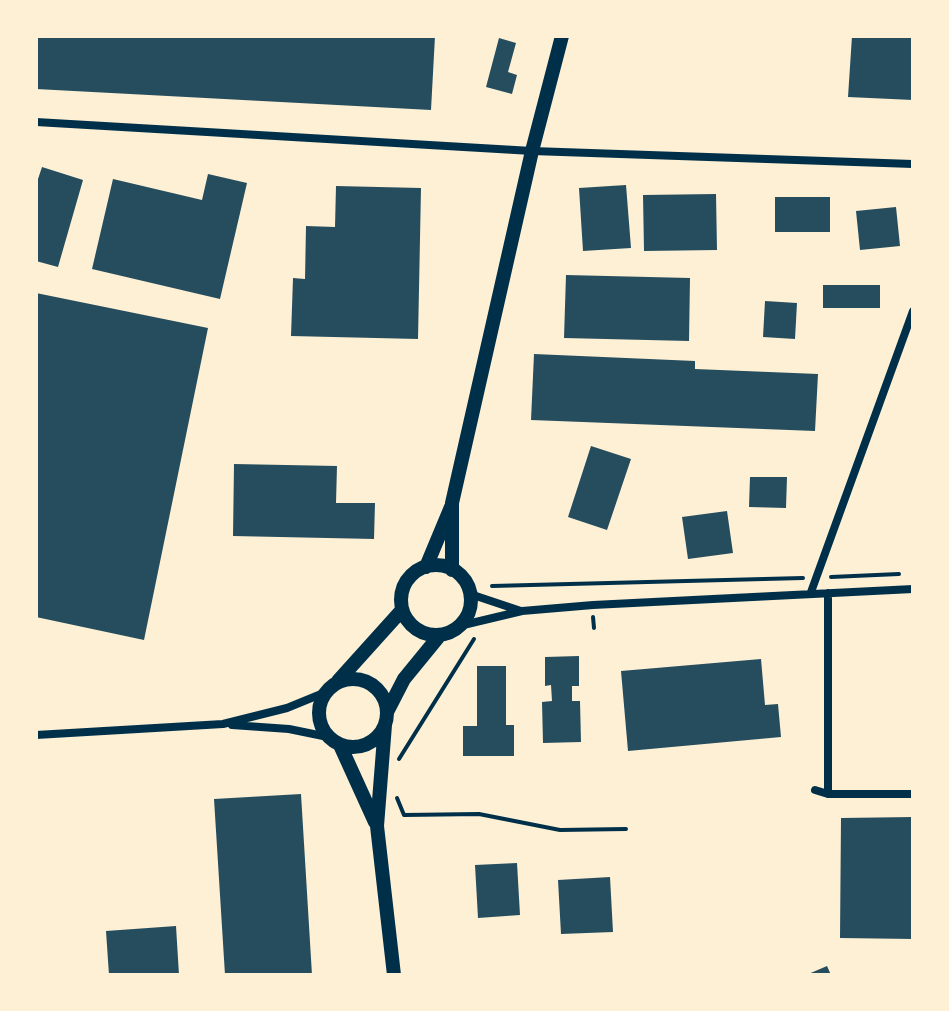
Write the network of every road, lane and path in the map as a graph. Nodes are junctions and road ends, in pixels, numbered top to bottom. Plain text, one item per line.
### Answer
1 (562, 36) edge
2 (36, 122) edge
3 (532, 151) junction
4 (913, 164) edge
5 (913, 311) edge
6 (452, 503) junction
7 (426, 567) junction
8 (452, 570) junction
9 (913, 573) edge
10 (817, 577) junction
11 (913, 589) edge
12 (469, 590) junction
13 (811, 592) junction
14 (828, 593) junction
15 (402, 610) junction
16 (522, 611) junction
17 (459, 626) junction
18 (440, 635) junction
19 (474, 639) dead end
20 (331, 688) junction
21 (386, 718) junction
22 (223, 724) junction
23 (36, 735) edge
24 (334, 741) junction
25 (393, 769) dead end
26 (815, 790) dead end
27 (395, 792) dead end
28 (828, 794) junction
29 (913, 794) edge
30 (377, 826) junction
31 (626, 829) dead end
32 (394, 975) edge

1 - 3 main road
2 - 3 street
3 - 4 street
3 - 6 main road
5 - 10 street
6 - 7 main road
6 - 8 main road
7 - 8 main road
7 - 15 main road
8 - 12 main road
9 - 10 path
10 - 12 path
10 - 13 street
11 - 14 street
12 - 16 street
12 - 17 main road
13 - 14 street
13 - 16 street
14 - 28 street
15 - 18 main road
15 - 20 main road
16 - 17 street
17 - 18 main road
18 - 21 main road
19 - 25 path
20 - 21 main road
20 - 22 street
20 - 24 main road
21 - 24 main road
21 - 30 main road
22 - 23 street
22 - 24 street
24 - 30 main road
26 - 28 street
27 - 31 path
28 - 29 street
30 - 32 main road

